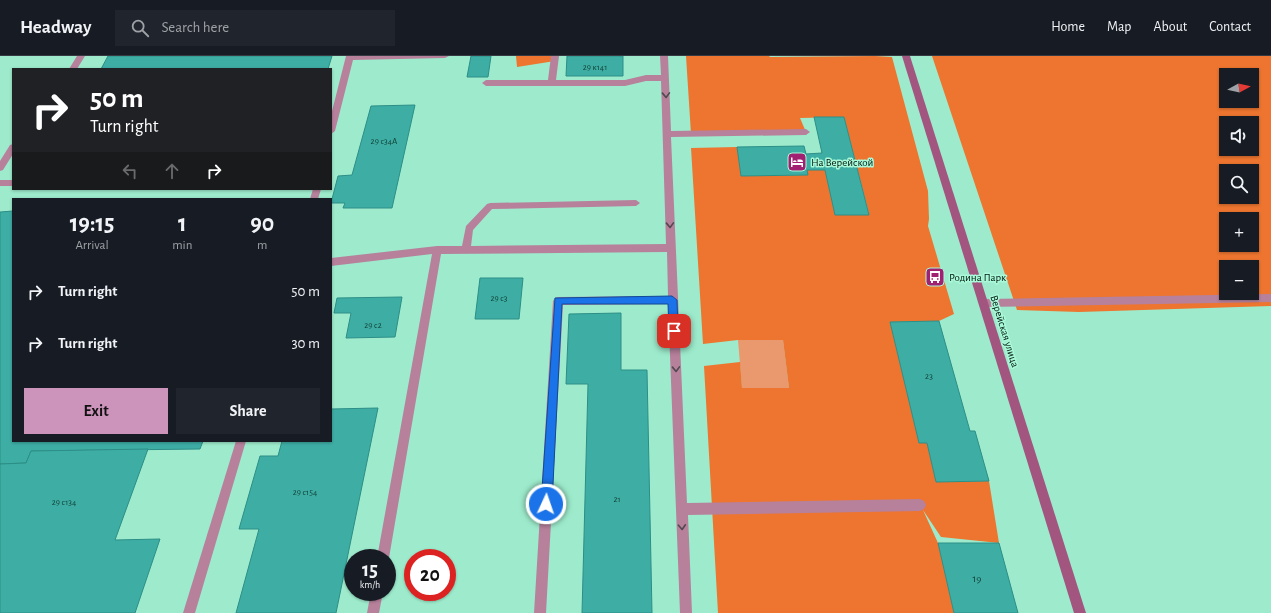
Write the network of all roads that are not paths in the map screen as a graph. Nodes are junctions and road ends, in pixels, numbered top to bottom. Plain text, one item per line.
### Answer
1 (81, 56) edge
2 (445, 56) edge
3 (555, 56) edge
4 (664, 56) edge
5 (906, 56) edge
6 (350, 57) edge
7 (74, 68) edge
8 (665, 78) junction
9 (486, 83) dead end
10 (552, 83) junction
11 (332, 127) edge
12 (806, 132) dead end
13 (667, 134) junction
14 (12, 149) edge
15 (0, 168) edge
16 (0, 183) edge
17 (12, 183) edge
18 (636, 203) dead end
19 (671, 248) junction
20 (437, 250) junction
21 (466, 250) junction
22 (332, 262) edge
23 (1271, 298) edge
24 (672, 300) junction
25 (984, 303) junction
26 (241, 442) edge
27 (920, 505) dead end
28 (682, 509) junction
29 (384, 549) edge
30 (375, 601) edge
31 (189, 613) edge
32 (373, 613) edge
33 (540, 613) edge
34 (686, 613) edge
35 (1080, 613) edge

1 - 7 lane
2 - 6 lane
3 - 10 lane
4 - 8 lane
5 - 25 street, Верейская улица
6 - 11 lane
8 - 10 lane
8 -> 13 lane
9 - 10 lane
12 - 13 lane
13 -> 19 lane
14 - 15 lane
16 - 17 lane
18 - 21 lane
19 - 21 lane
19 - 24 lane
20 - 21 lane
20 - 22 lane
20 - 29 lane
23 - 25 lane
24 -> 28 lane
24 - 33 lane
25 - 35 street, Верейская улица
26 - 31 lane
27 - 28 lane
28 -> 34 lane
30 - 32 lane

